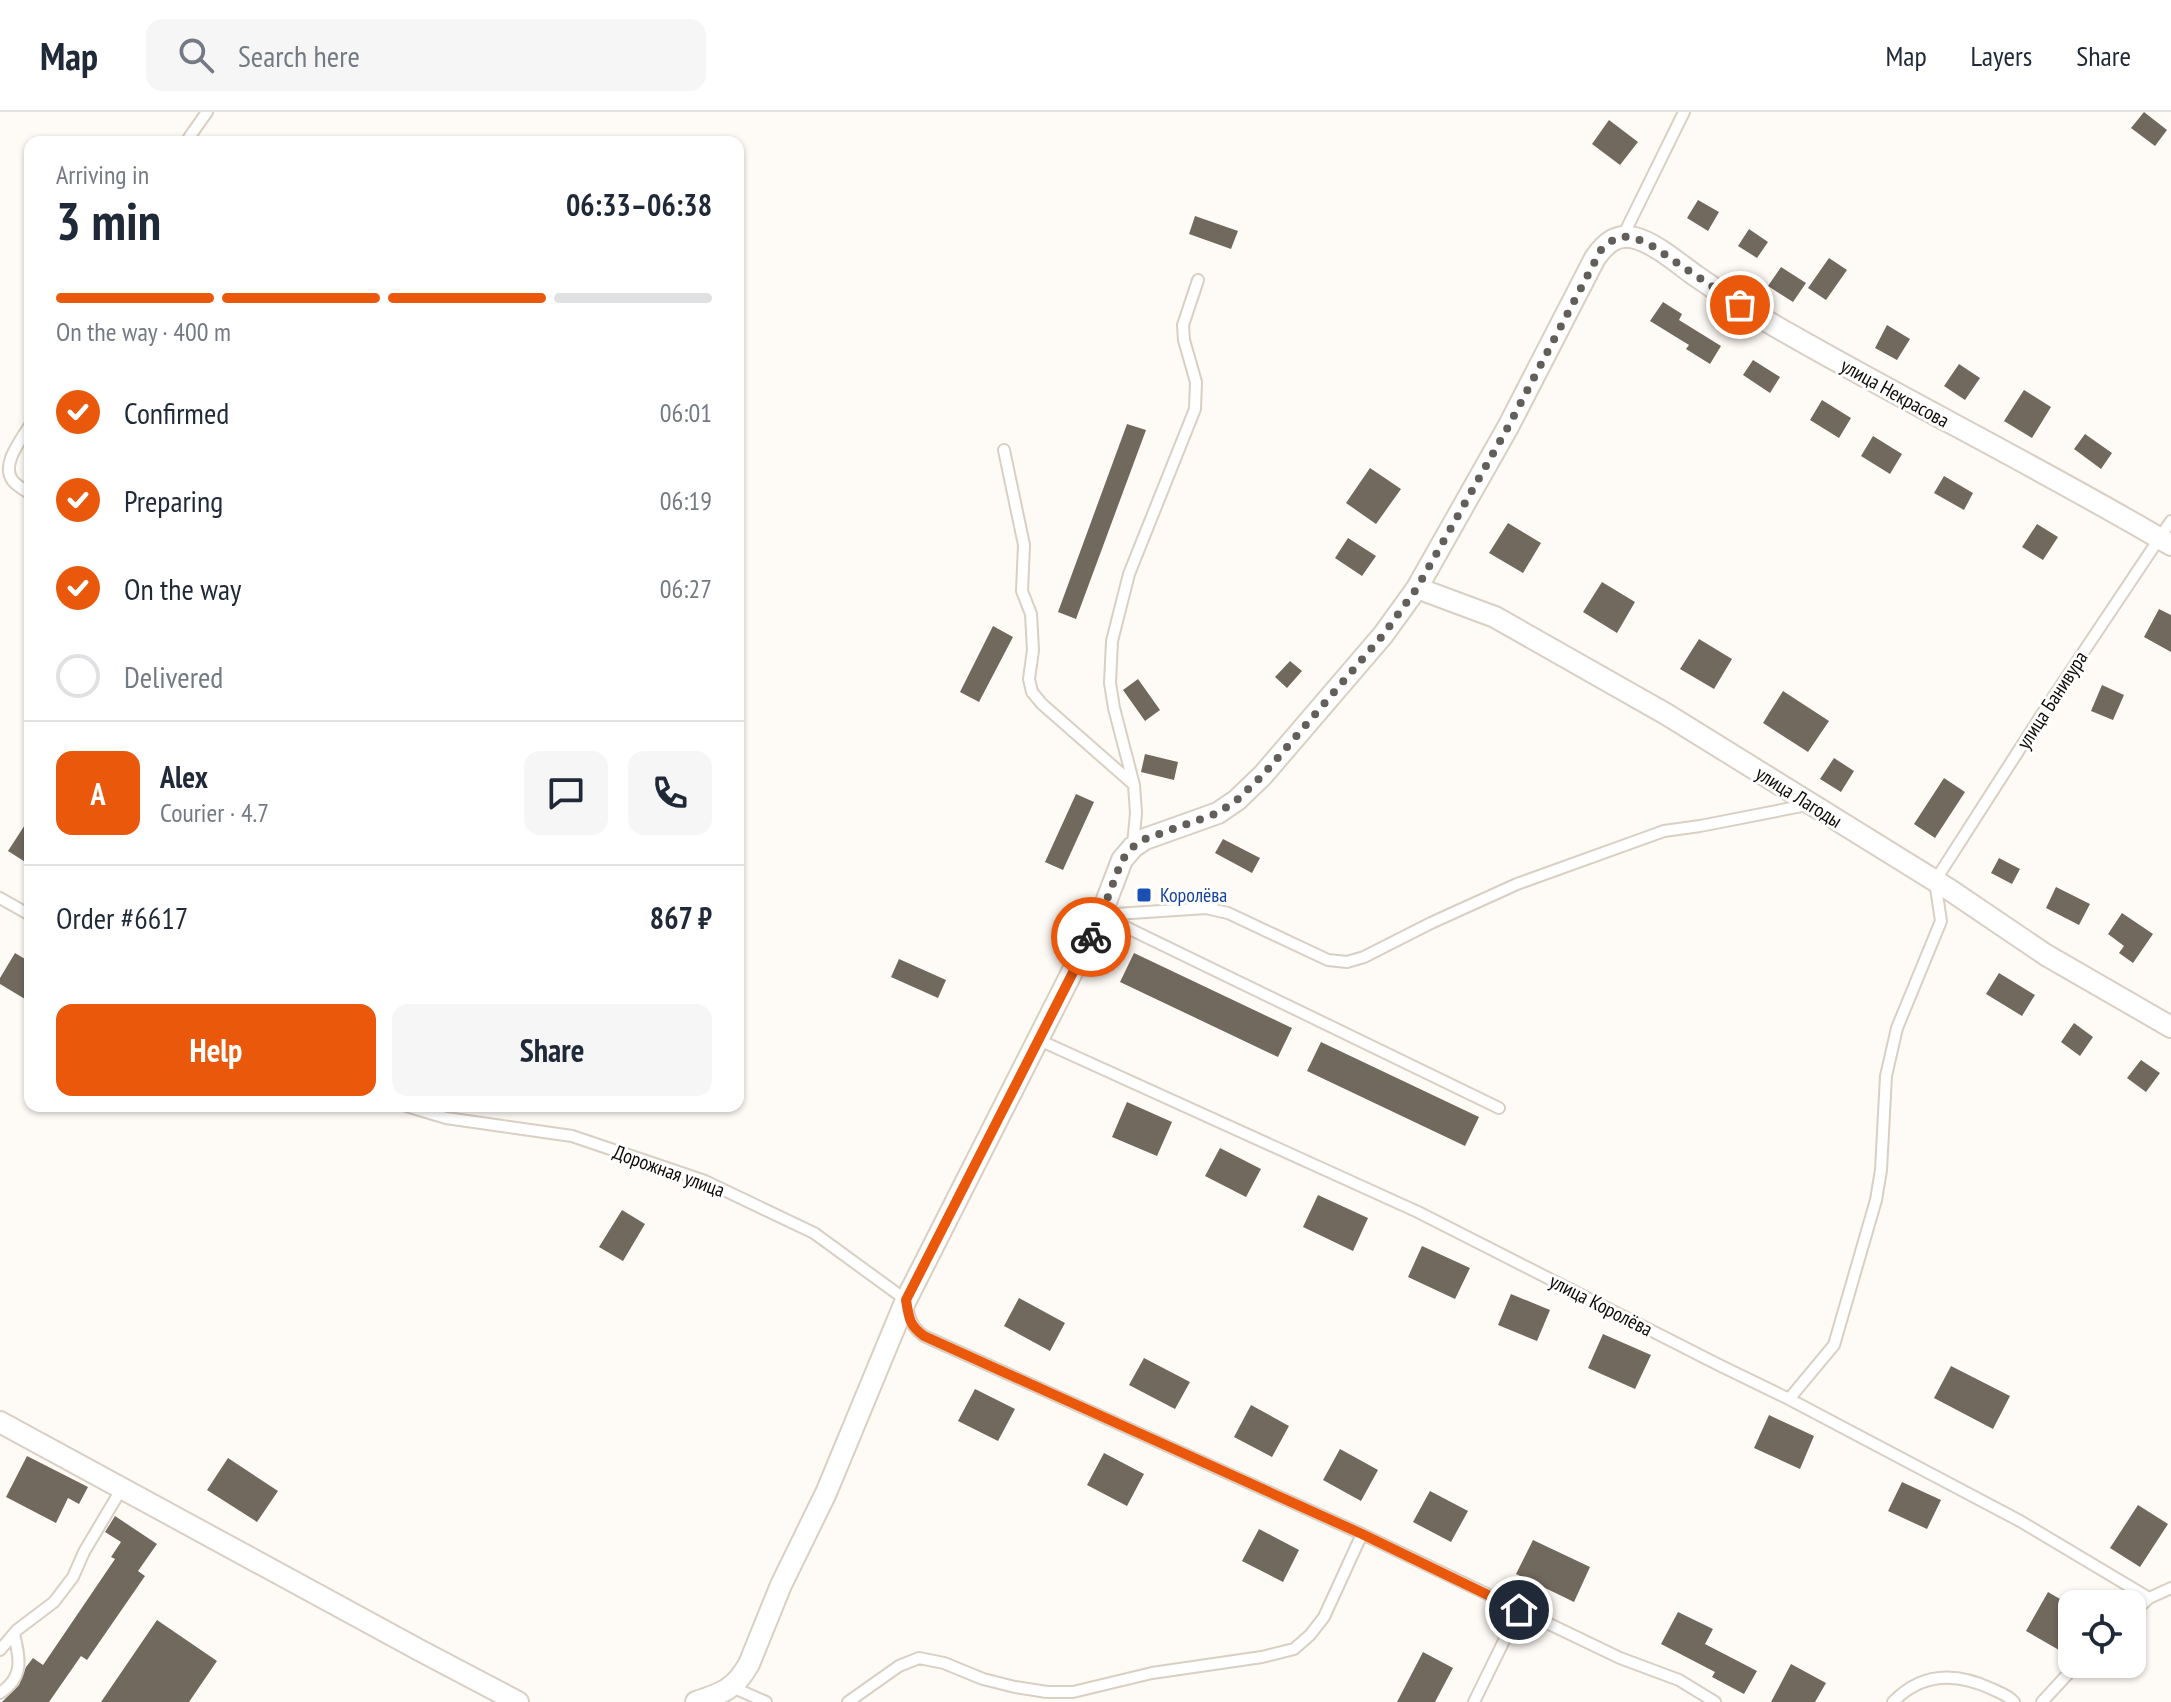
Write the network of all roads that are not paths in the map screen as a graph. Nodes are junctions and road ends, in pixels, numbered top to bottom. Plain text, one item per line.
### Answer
1 (207, 112) edge
2 (1684, 112) edge
3 (190, 136) edge
4 (1623, 236) junction
5 (1198, 280) dead end
6 (24, 435) edge
7 (1004, 450) dead end
8 (24, 489) edge
9 (2171, 521) edge
10 (2165, 542) edge
11 (1417, 588) junction
12 (1134, 785) junction
13 (1810, 804) junction
14 (1133, 847) junction
15 (1935, 881) junction
16 (0, 898) edge
17 (24, 912) edge
18 (1101, 915) junction
19 (2171, 1027) edge
20 (1039, 1040) junction
21 (1499, 1108) dead end
22 (426, 1112) edge
23 (906, 1300) junction
24 (1789, 1399) junction
25 (0, 1422) edge
26 (122, 1488) junction
27 (1362, 1534) junction
28 (2171, 1588) edge
29 (2149, 1598) junction
30 (2146, 1601) edge
31 (1519, 1610) junction
32 (14, 1634) junction
33 (0, 1650) edge
34 (2064, 1678) edge
35 (732, 1687) junction
36 (0, 1693) edge
37 (518, 1702) edge
38 (696, 1702) edge
39 (766, 1702) edge
40 (848, 1702) edge
41 (1474, 1702) edge
42 (1715, 1702) edge
43 (1893, 1702) edge
44 (2014, 1702) edge
45 (2042, 1702) edge

1 - 3 lane
2 - 4 lane
4 - 10 street, улица Некрасова
4 - 11 street
5 - 12 lane
6 - 8 lane
7 - 12 lane
9 - 10 lane, улица Банивура
10 - 15 lane, улица Банивура
11 - 13 street, улица Лагоды
11 - 14 street
12 - 14 lane
13 - 15 street, улица Лагоды
13 - 18 lane
14 - 18 street
15 - 19 street, улица Лагоды
15 - 24 lane
16 - 17 lane
18 - 20 street
18 - 21 lane
20 - 23 street
20 - 24 lane, улица Королёва
22 - 23 lane, Дорожная улица
23 - 27 lane
23 - 35 street
24 - 29 lane, улица Королёва
25 - 26 street
26 - 32 lane
26 - 37 street
27 - 31 lane
27 - 40 lane
28 - 29 lane
29 - 30 lane
31 - 41 lane
31 - 42 lane
32 - 33 lane
32 - 36 lane
34 - 45 lane
35 - 38 street
35 - 39 lane
43 - 44 lane

